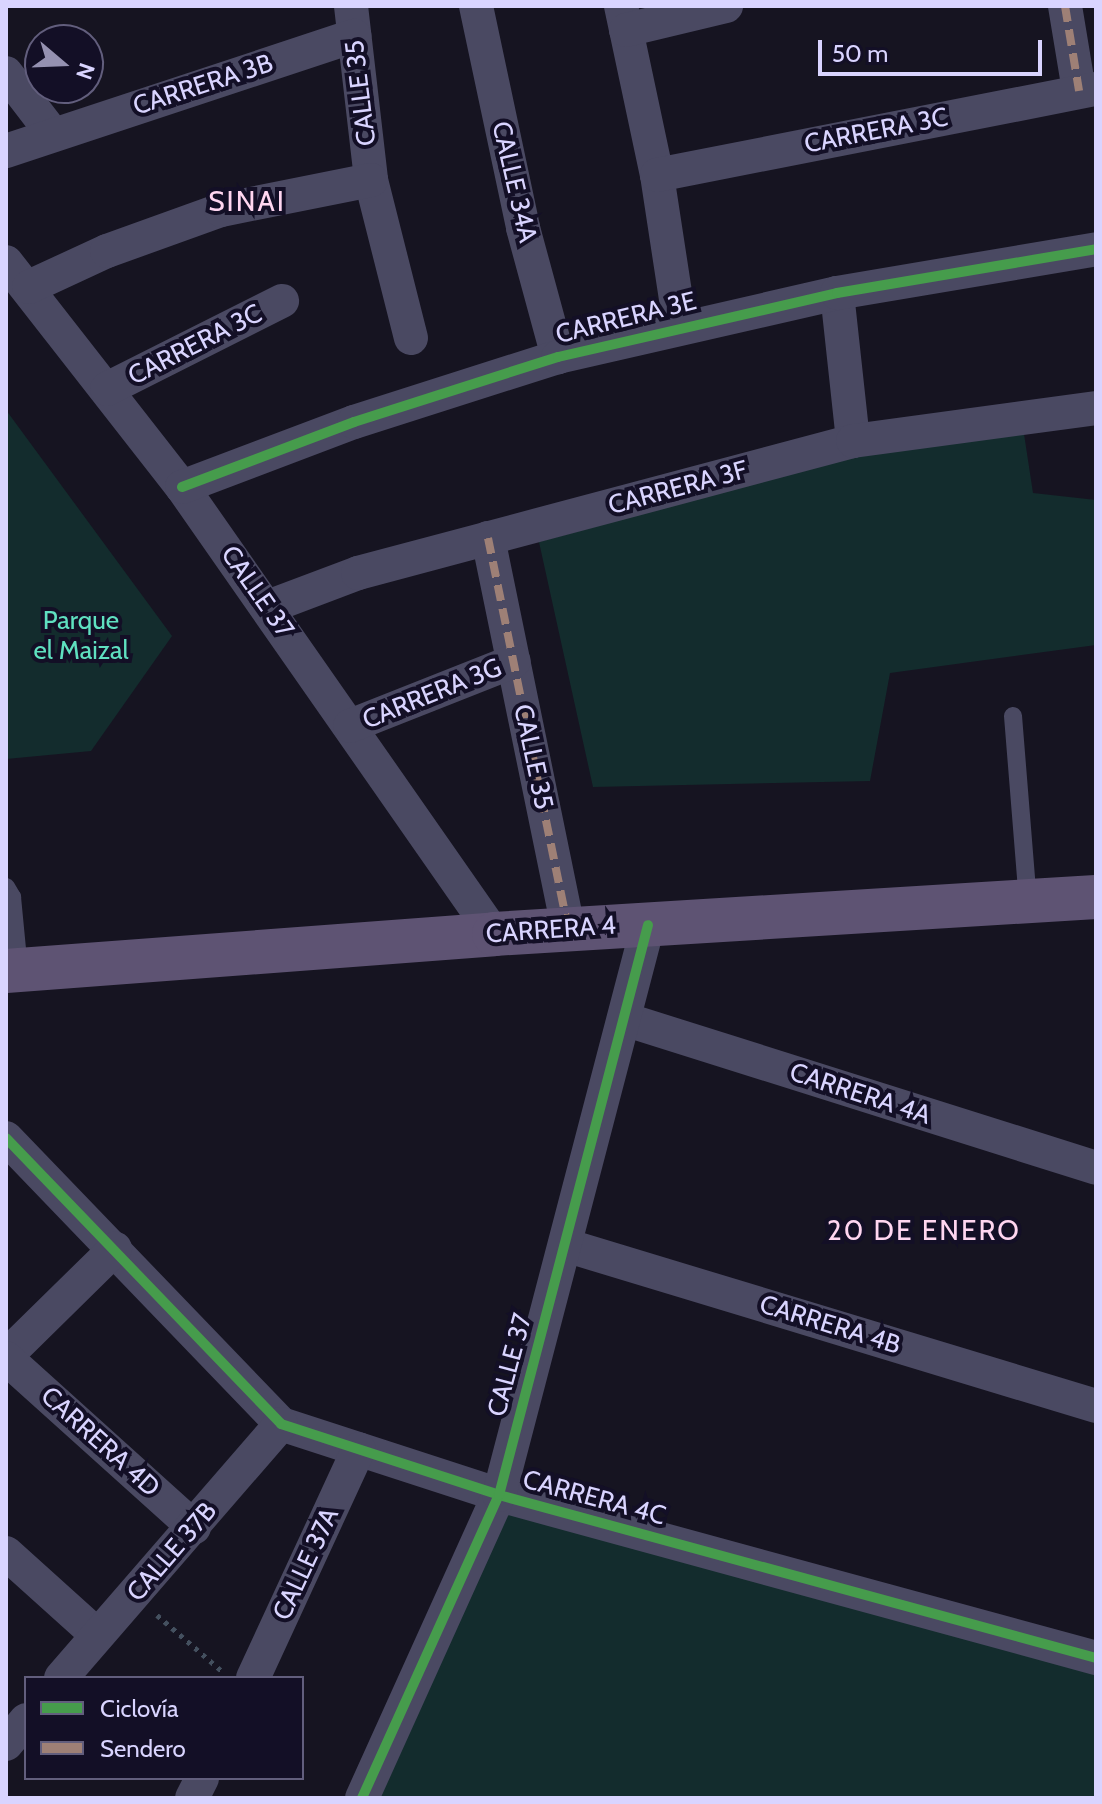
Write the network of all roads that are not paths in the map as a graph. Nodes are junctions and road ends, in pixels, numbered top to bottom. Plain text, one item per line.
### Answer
1 (476, 6) edge
2 (726, 6) edge
3 (1065, 6) edge
4 (623, 18) edge
5 (352, 21) edge
6 (6, 73) edge
7 (1088, 90) edge
8 (53, 134) junction
9 (6, 151) edge
10 (657, 175) junction
11 (371, 180) junction
12 (1096, 249) edge
13 (6, 262) edge
14 (29, 287) junction
15 (837, 293) junction
16 (282, 301) dead end
17 (680, 326) junction
18 (411, 338) dead end
19 (558, 357) junction
20 (107, 389) junction
21 (1096, 408) edge
22 (853, 441) junction
23 (182, 487) junction
24 (488, 538) junction
25 (268, 607) junction
26 (514, 661) junction
27 (1013, 716) dead end
28 (350, 726) junction
29 (6, 887) edge
30 (1096, 897) edge
31 (1028, 901) junction
32 (648, 925) junction
33 (568, 929) junction
34 (494, 934) junction
35 (13, 971) edge
36 (624, 1019) junction
37 (6, 1138) edge
38 (1096, 1168) edge
39 (565, 1245) junction
40 (115, 1249) junction
41 (6, 1357) edge
42 (1096, 1406) edge
43 (281, 1424) junction
44 (359, 1449) junction
45 (499, 1495) junction
46 (194, 1527) junction
47 (6, 1553) edge
48 (97, 1635) junction
49 (1096, 1658) edge
50 (63, 1676) edge
51 (254, 1676) edge
52 (24, 1722) edge
53 (6, 1744) edge
54 (201, 1780) edge
55 (192, 1798) edge
56 (362, 1798) edge

1 - 19 street, CALLE 34A
2 - 4 street
3 - 7 street
4 - 10 street
5 - 8 street, CARRERA 3B
5 - 11 street, CALLE 35
6 - 8 street
7 - 10 street, CARRERA 3C
8 - 9 street, CARRERA 3B
10 - 17 street
11 - 14 street
11 - 18 street, CALLE 35
12 - 15 street, CARRERA 3E
13 - 14 street, CALLE 37
14 - 20 street, CALLE 37
15 - 17 street, CARRERA 3E
15 - 22 street
16 - 20 street, CARRERA 3C
17 - 19 street, CARRERA 3E
19 - 23 street, CARRERA 3E
20 - 23 street, CALLE 37
21 - 22 street, CARRERA 3F
22 - 24 street, CARRERA 3F
23 - 25 street, CALLE 37
24 - 25 street, CARRERA 3F
24 - 26 street, CALLE 35
25 - 28 street, CALLE 37
26 - 28 street, CARRERA 3G
26 - 33 street, CALLE 35
27 - 31 lane
28 - 34 street, CALLE 37
29 - 35 lane
30 - 31 main road, CARRERA 4
31 - 32 main road, CARRERA 4
32 - 33 main road, CARRERA 4
32 - 36 street, CALLE 37
33 - 34 main road, CARRERA 4
34 - 35 main road, CARRERA 4
36 - 38 street, CARRERA 4A
36 - 39 street, CALLE 37
37 - 40 street, CARRERA 4C
39 - 42 street, CARRERA 4B
39 - 45 street, CALLE 37
40 - 41 street
40 - 43 street, CARRERA 4C
41 - 46 street, CARRERA 4D
43 - 44 street, CARRERA 4C
43 - 46 street, CALLE 37B
44 - 45 street, CARRERA 4C
44 - 51 street, CALLE 37A
45 - 49 street, CARRERA 4C
45 - 56 street, CALLE 37
46 - 48 street, CALLE 37B
47 - 48 street
48 - 50 street, CALLE 37B
52 - 53 street
54 - 55 street

